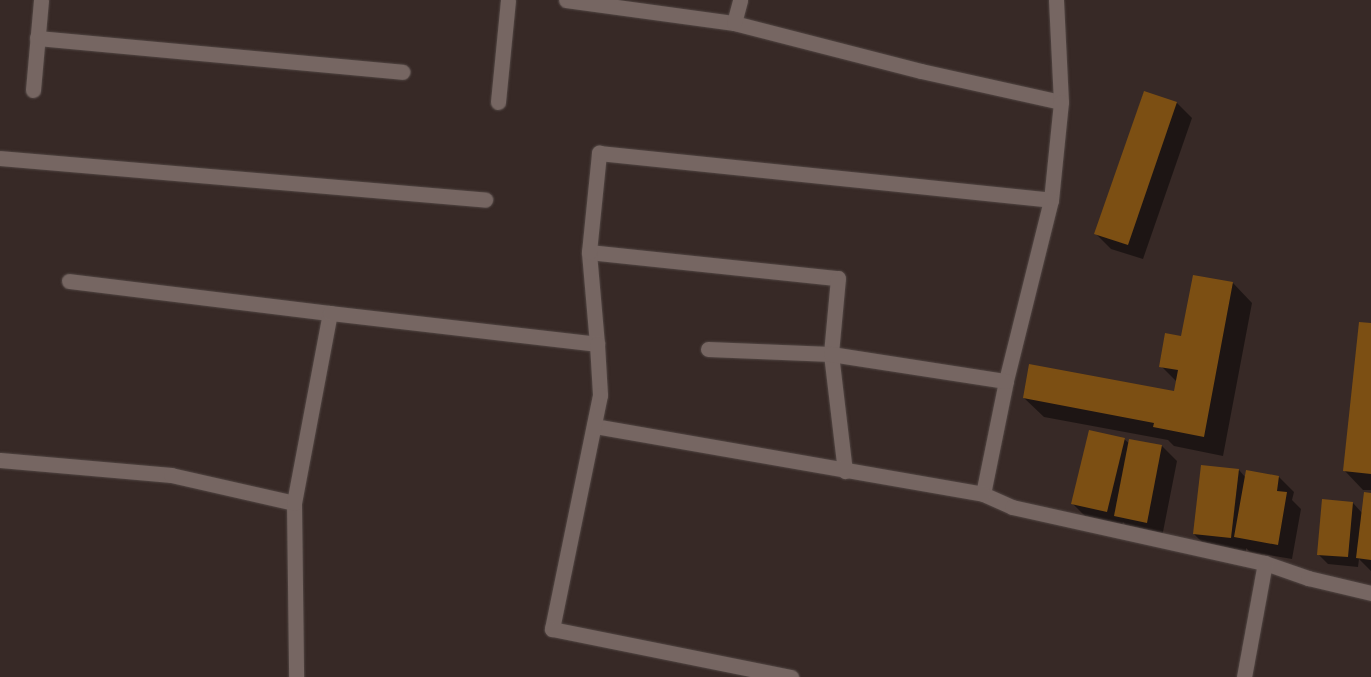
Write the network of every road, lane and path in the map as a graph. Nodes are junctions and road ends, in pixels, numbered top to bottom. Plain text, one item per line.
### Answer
1 (41, 0) edge
2 (508, 0) edge
3 (566, 0) edge
4 (740, 0) edge
5 (1056, 0) edge
6 (624, 4) edge
7 (734, 23) junction
8 (37, 38) junction
9 (402, 72) dead end
10 (33, 90) dead end
11 (498, 102) dead end
12 (1061, 102) junction
13 (0, 158) edge
14 (485, 200) dead end
15 (1051, 200) junction
16 (589, 252) junction
17 (69, 281) dead end
18 (330, 313) junction
19 (597, 344) junction
20 (708, 349) dead end
21 (831, 354) junction
22 (1006, 382) junction
23 (594, 426) junction
24 (0, 460) edge
25 (846, 471) junction
26 (983, 494) junction
27 (294, 503) junction
28 (1265, 563) junction
29 (1371, 593) edge
30 (296, 677) edge
31 (791, 677) edge
32 (1244, 677) edge

1 - 8 street
2 - 11 street
3 - 6 street
4 - 7 street
5 - 12 street
6 - 7 street
7 - 12 street
8 - 9 street
8 - 10 street
12 - 15 street
13 - 14 street
15 - 16 street
15 - 22 street
16 - 19 street
16 - 21 street
17 - 18 street
18 - 19 street
18 - 27 street
19 - 23 street
20 - 21 street
21 - 22 street
21 - 25 street
22 - 26 street
23 - 25 street
23 - 31 street
24 - 27 street
25 - 26 street
26 - 28 street
27 - 30 street
28 - 29 street
28 - 32 street

